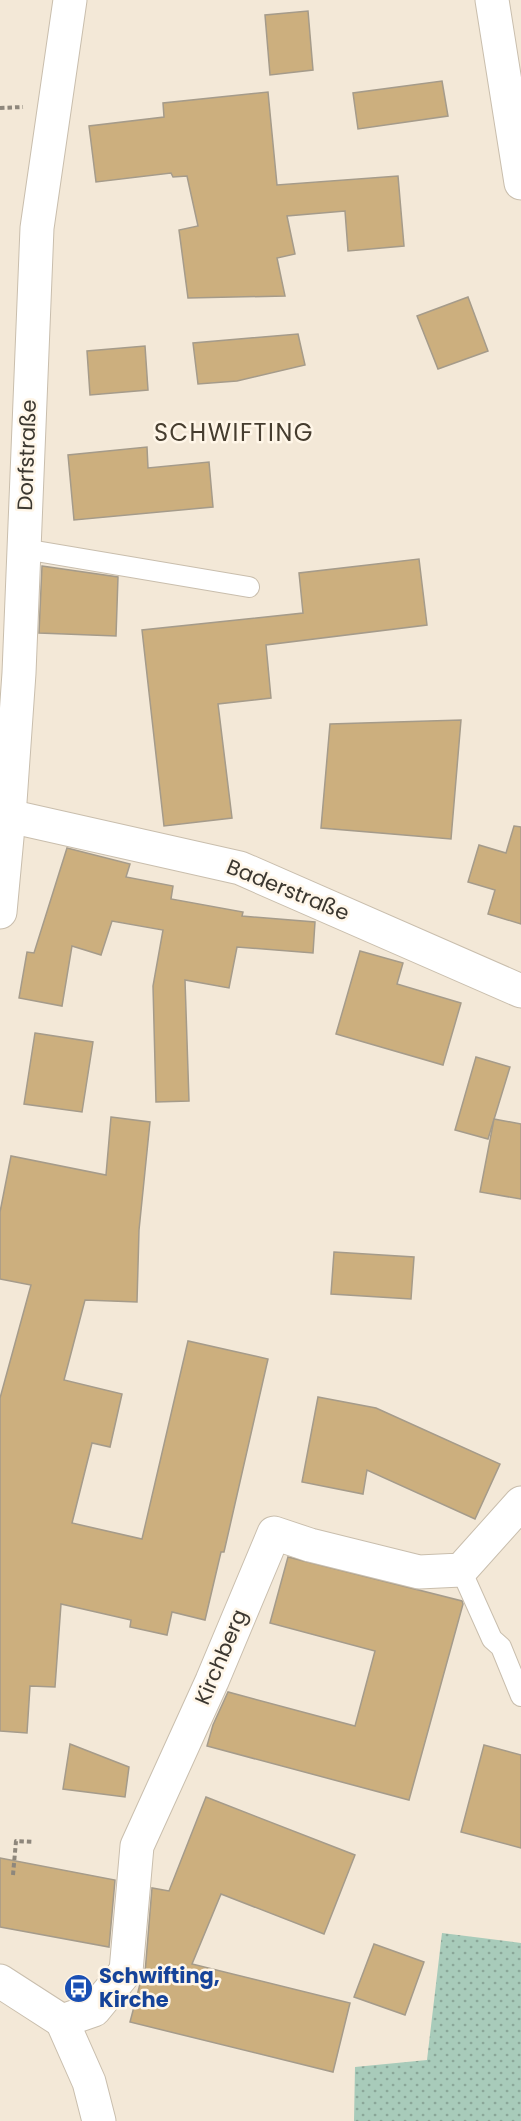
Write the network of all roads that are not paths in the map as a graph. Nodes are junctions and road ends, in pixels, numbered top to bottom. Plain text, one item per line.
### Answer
1 (70, 0) edge
2 (492, 0) edge
3 (521, 183) edge
4 (24, 549) junction
5 (249, 587) dead end
6 (8, 715) edge
7 (9, 816) junction
8 (0, 912) edge
9 (521, 991) edge
10 (521, 1503) edge
11 (461, 1570) junction
12 (521, 1696) edge
13 (0, 1981) edge
14 (62, 2020) junction
15 (99, 2121) edge

1 - 4 street, Dorfstraße
2 - 3 street
4 - 5 lane
4 - 6 street, Dorfstraße
6 - 7 street, Dorfstraße
7 - 8 street, Dorfstraße
7 - 9 street, Baderstraße
10 - 11 street
11 - 12 lane
11 - 14 street, Kirchberg
13 - 14 street
14 - 15 street

